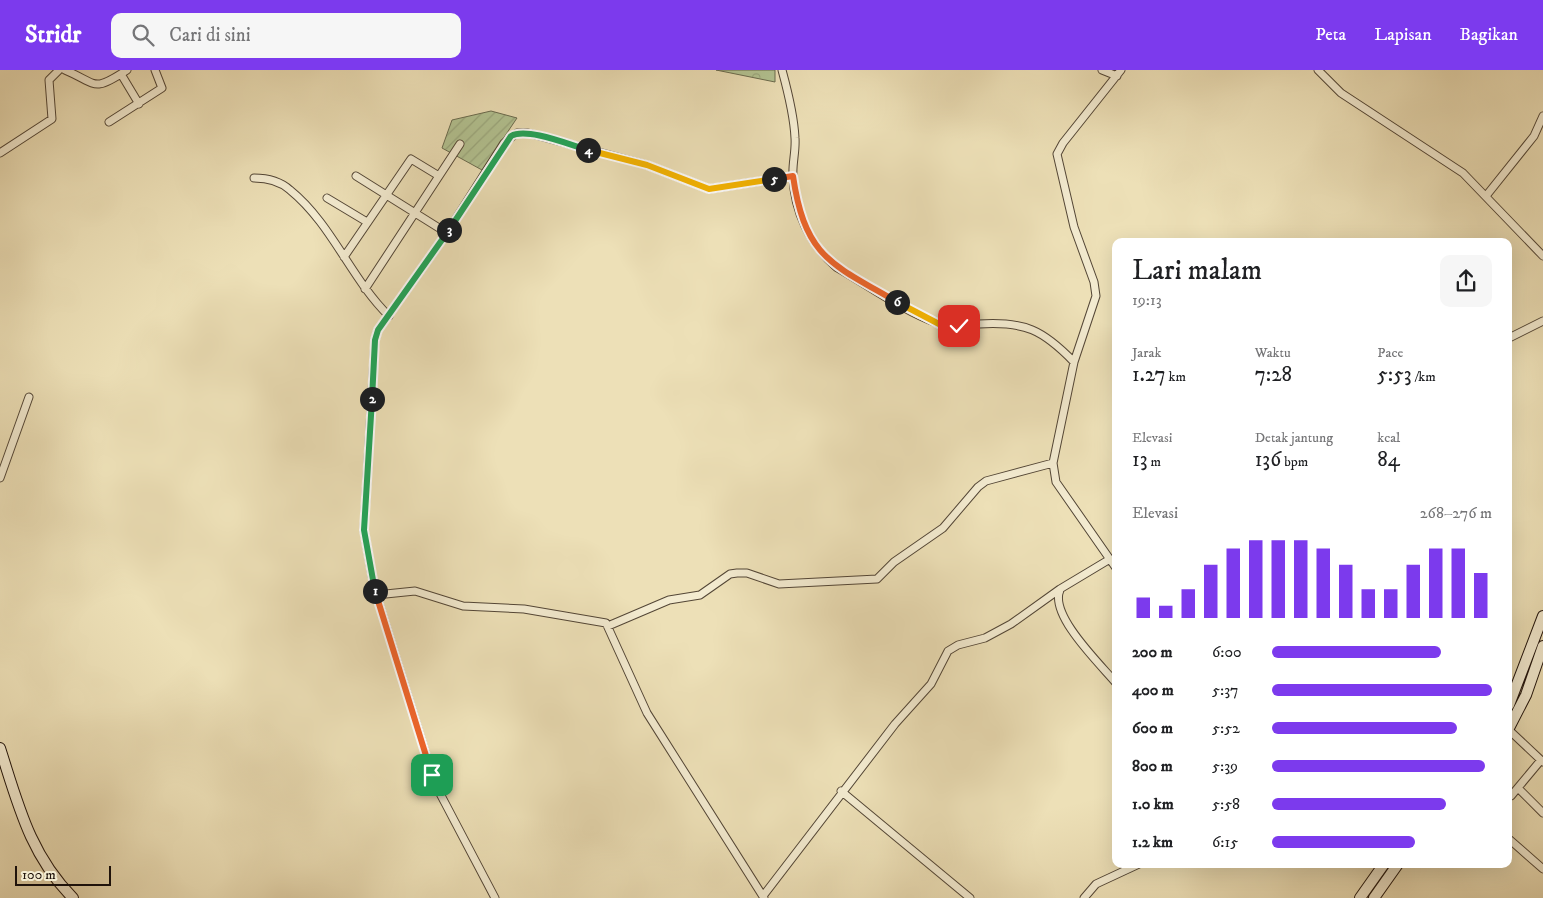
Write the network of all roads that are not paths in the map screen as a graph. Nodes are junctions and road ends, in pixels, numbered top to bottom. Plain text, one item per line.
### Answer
1 (59, 70) edge
2 (66, 70) edge
3 (155, 70) edge
4 (782, 70) edge
5 (1102, 70) edge
6 (1318, 70) edge
7 (124, 72) edge
8 (1119, 73) edge
9 (139, 104) junction
10 (1543, 116) edge
11 (109, 122) dead end
12 (460, 144) dead end
13 (0, 153) edge
14 (356, 176) dead end
15 (439, 176) junction
16 (793, 176) junction
17 (254, 178) dead end
18 (386, 193) junction
19 (1486, 196) junction
20 (326, 198) dead end
21 (416, 213) junction
22 (367, 222) junction
23 (447, 233) junction
24 (1543, 256) edge
25 (344, 257) junction
26 (365, 289) junction
27 (389, 316) junction
28 (1543, 321) edge
29 (1512, 336) edge
30 (1074, 362) junction
31 (29, 397) dead end
32 (1052, 463) junction
33 (0, 478) edge
34 (1110, 559) junction
35 (1112, 562) edge
36 (1060, 589) junction
37 (376, 595) junction
38 (1543, 616) edge
39 (608, 626) junction
40 (1543, 646) edge
41 (1112, 678) edge
42 (1512, 697) edge
43 (1512, 723) edge
44 (1512, 732) edge
45 (0, 748) edge
46 (1542, 761) edge
47 (1518, 788) junction
48 (841, 791) junction
49 (1512, 795) edge
50 (1543, 813) edge
51 (1512, 842) edge
52 (1130, 868) edge
53 (1381, 868) edge
54 (1395, 868) edge
55 (1543, 869) edge
56 (764, 897) edge
57 (73, 898) edge
58 (495, 898) edge
59 (970, 898) edge
60 (1084, 898) edge
61 (1360, 898) edge
62 (1374, 898) edge

1 - 13 street
2 - 7 street
3 - 9 street
4 - 16 street
5 - 8 street
6 - 19 street
7 - 9 street
8 - 30 street
9 - 11 street
10 - 19 street
12 - 15 street
14 - 18 street
15 - 18 street
15 - 21 street
16 - 23 street
16 - 30 street
17 - 25 street
18 - 21 street
18 - 22 street
19 - 24 street
20 - 22 street
21 - 23 street
21 - 26 street
22 - 25 street
23 - 27 street
25 - 26 street
26 - 27 street
27 - 37 street
28 - 29 street
30 - 32 street
31 - 33 street
32 - 34 street
32 - 39 street
34 - 35 street
34 - 36 street
36 - 41 street
36 - 48 street
37 - 39 street
37 - 58 street
38 - 42 street
39 - 56 street
40 - 43 street
44 - 46 street
45 - 57 street
46 - 47 street
47 - 49 street
47 - 50 street
48 - 56 street
48 - 59 street
51 - 55 street
52 - 60 street
53 - 61 street
54 - 62 street

